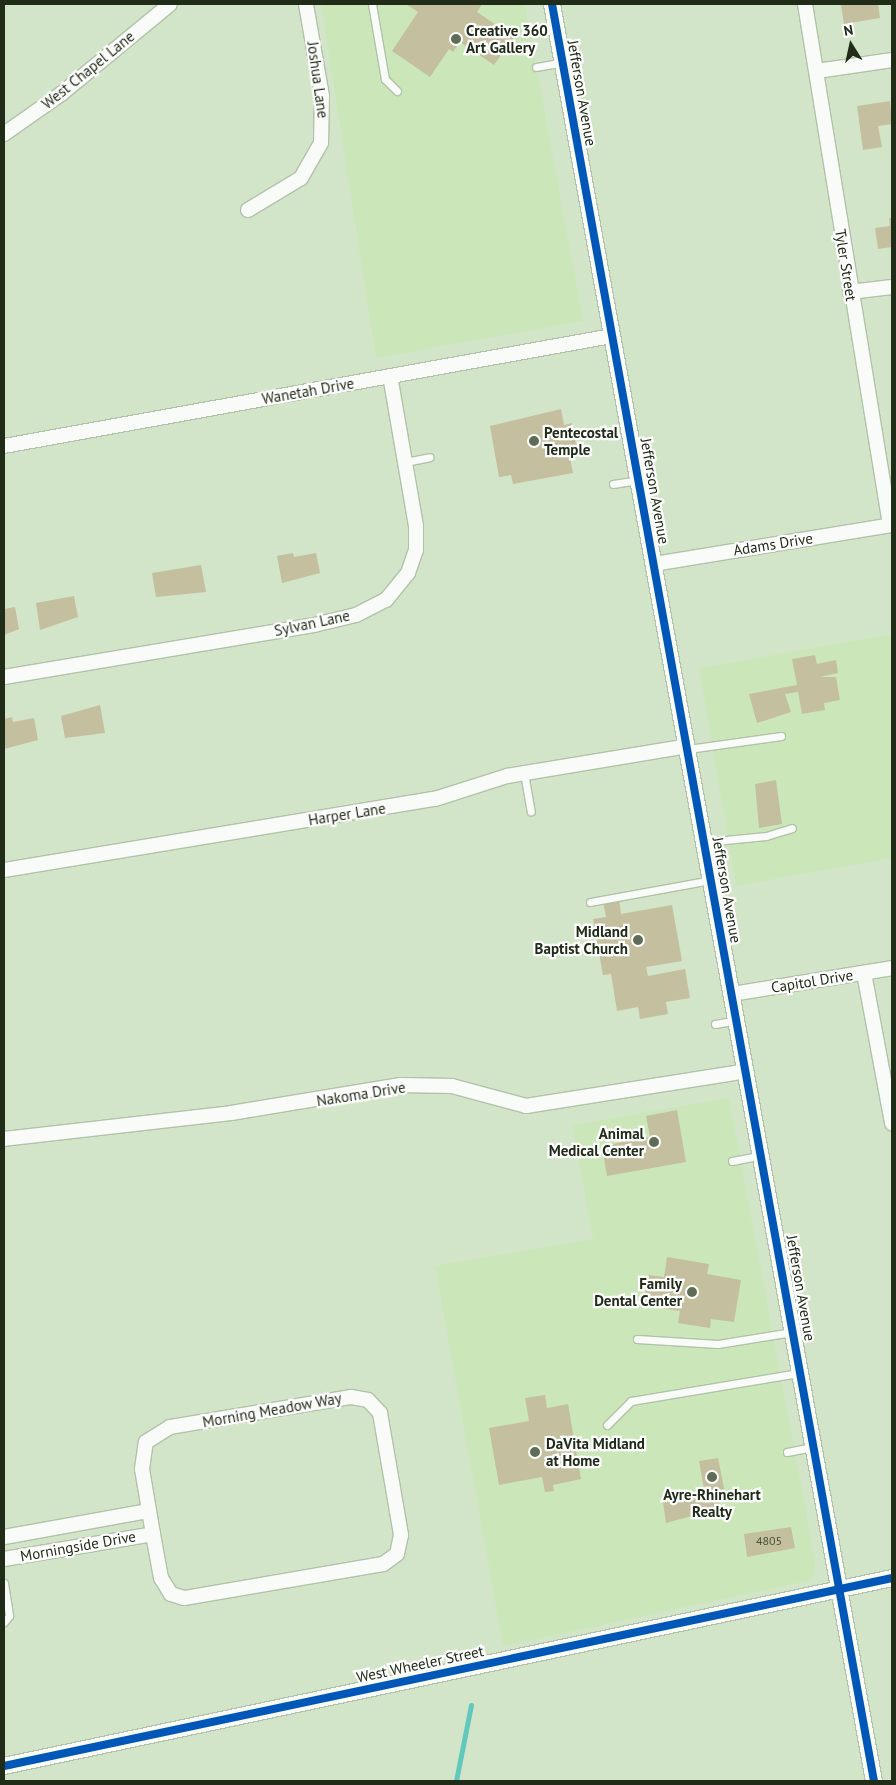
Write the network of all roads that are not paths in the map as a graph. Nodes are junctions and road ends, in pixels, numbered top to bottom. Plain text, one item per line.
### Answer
1 (170, 4) edge
2 (306, 4) edge
3 (372, 4) edge
4 (552, 4) edge
5 (805, 4) edge
6 (892, 60) edge
7 (563, 62) junction
8 (536, 67) dead end
9 (817, 71) junction
10 (397, 91) dead end
11 (4, 134) edge
12 (248, 210) dead end
13 (892, 287) edge
14 (850, 292) junction
15 (612, 336) junction
16 (390, 376) junction
17 (4, 446) edge
18 (430, 457) dead end
19 (405, 462) junction
20 (639, 480) junction
21 (613, 484) dead end
22 (891, 525) edge
23 (654, 564) junction
24 (4, 677) edge
25 (781, 736) dead end
26 (688, 747) junction
27 (524, 773) junction
28 (531, 811) dead end
29 (792, 828) dead end
30 (705, 842) junction
31 (4, 870) edge
32 (712, 880) junction
33 (592, 899) dead end
34 (892, 968) edge
35 (864, 973) junction
36 (732, 994) junction
37 (737, 1020) junction
38 (715, 1024) dead end
39 (746, 1071) junction
40 (892, 1123) edge
41 (4, 1139) edge
42 (762, 1155) junction
43 (732, 1161) dead end
44 (794, 1331) junction
45 (637, 1339) dead end
46 (802, 1372) junction
47 (607, 1424) dead end
48 (816, 1447) junction
49 (788, 1452) dead end
50 (149, 1511) junction
51 (153, 1534) junction
52 (4, 1537) edge
53 (4, 1559) edge
54 (892, 1578) edge
55 (4, 1583) edge
56 (842, 1589) junction
57 (4, 1622) edge
58 (4, 1766) edge
59 (874, 1781) edge

1 - 11 street, West Chapel Lane
2 - 12 street, Joshua Lane
3 - 10 lane
4 - 7 street, Jefferson Avenue
5 - 9 street, Tyler Street
6 - 9 street
7 - 8 lane
7 - 15 street, Jefferson Avenue
9 - 14 street, Tyler Street
13 - 14 street
14 - 22 street, Tyler Street
15 - 16 street, Wanetah Drive
15 - 20 street, Jefferson Avenue
16 - 17 street, Wanetah Drive
16 - 19 street, Sylvan Lane
18 - 19 lane
19 - 24 street, Sylvan Lane
20 - 21 lane
20 - 23 street, Jefferson Avenue
22 - 23 street, Adams Drive
23 - 26 street, Jefferson Avenue
25 - 26 lane
26 - 27 street, Harper Lane
26 - 30 street, Jefferson Avenue
27 - 28 lane
27 - 31 street, Harper Lane
29 - 30 lane
30 - 32 street, Jefferson Avenue
32 - 33 lane
32 - 36 street, Jefferson Avenue
34 - 35 street, Capitol Drive
35 - 36 street, Capitol Drive
35 - 40 street
36 - 37 street, Jefferson Avenue
37 - 38 lane
37 - 39 street, Jefferson Avenue
39 - 41 street, Nakoma Drive
39 - 42 street, Jefferson Avenue
42 - 43 lane
42 - 44 street, Jefferson Avenue
44 - 45 lane
44 - 46 street, Jefferson Avenue
46 - 47 lane
46 - 48 street, Jefferson Avenue
48 - 49 lane
48 - 56 street, Jefferson Avenue
50 - 51 street, Morning Meadow Way
50 - 51 street, Morning Meadow Way
50 - 52 street, Morningside Drive
51 - 53 street, Morningside Drive
54 - 56 street, West Wheeler Street
55 - 57 lane
56 - 58 street, West Wheeler Street
56 - 59 street, Jefferson Avenue

